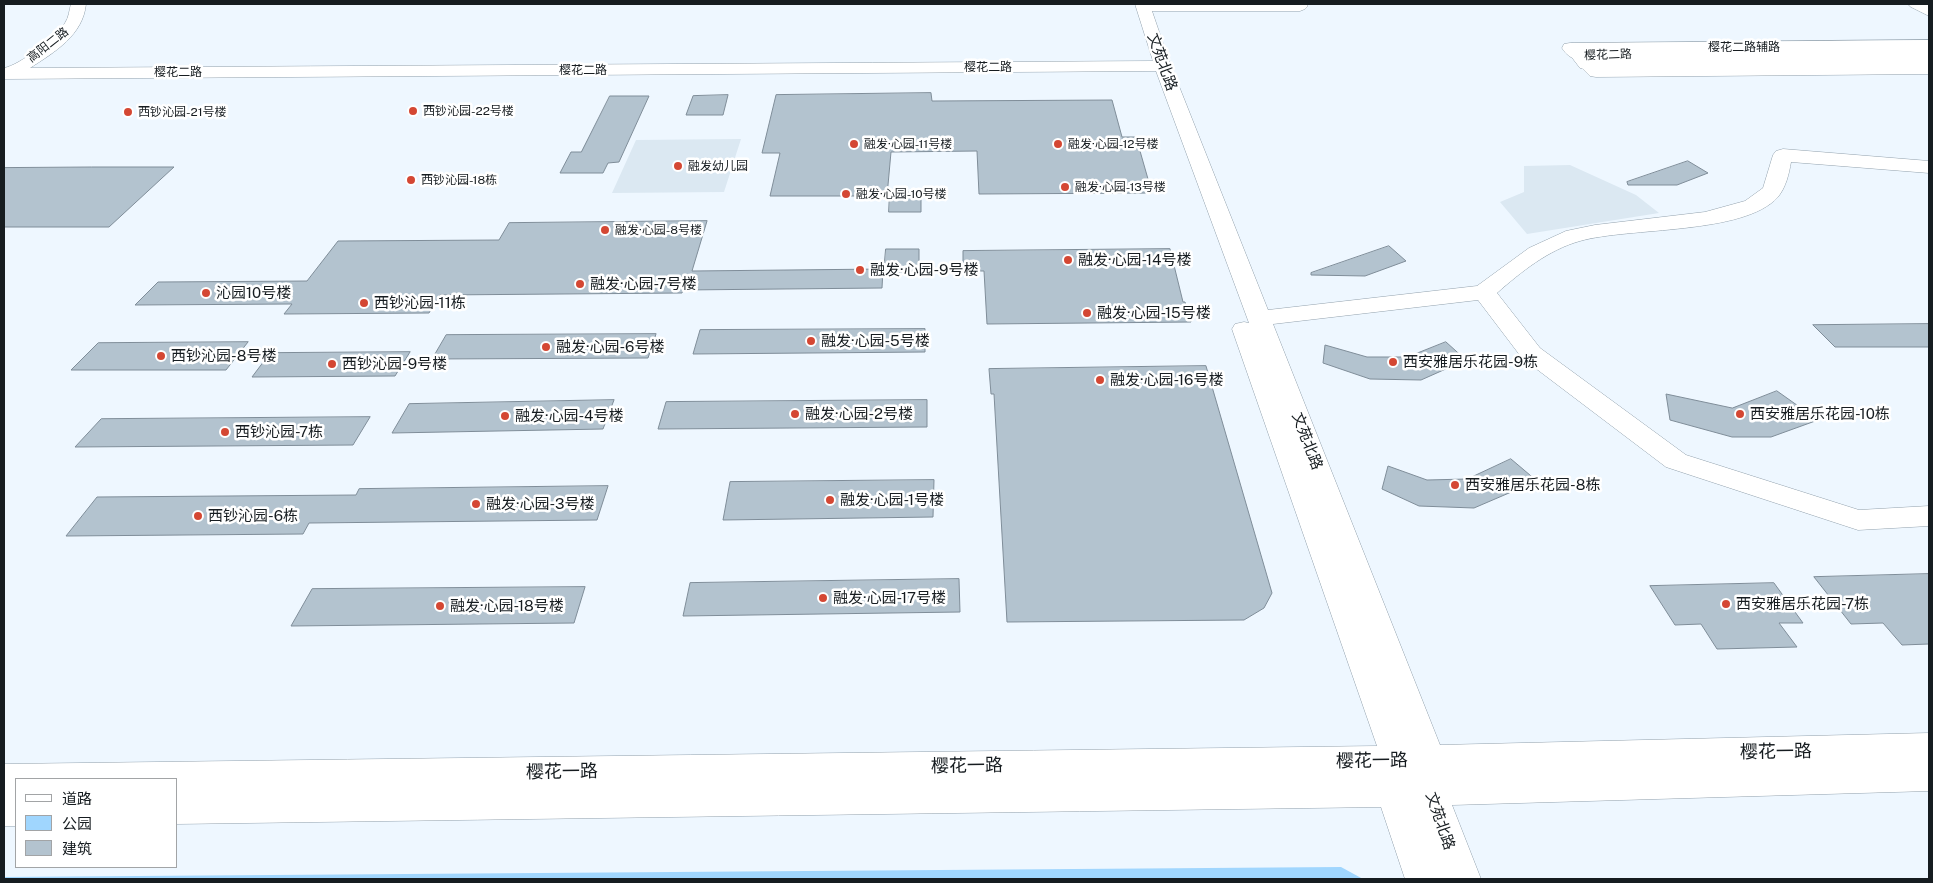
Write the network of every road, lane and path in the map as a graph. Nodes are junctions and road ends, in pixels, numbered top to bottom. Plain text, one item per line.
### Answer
1 (78, 4) edge
2 (1139, 4) edge
3 (1299, 4) edge
4 (1916, 4) edge
5 (1929, 11) edge
6 (60, 12) dead end
7 (1929, 45) edge
8 (1929, 51) edge
9 (1582, 59) junction
10 (1929, 61) edge
11 (1155, 63) junction
12 (1929, 69) edge
13 (7, 71) edge
14 (1929, 167) edge
15 (1484, 292) junction
16 (1260, 318) junction
17 (1929, 516) edge
18 (1929, 748) edge
19 (1412, 775) junction
20 (1929, 776) edge
21 (178, 779) edge
22 (178, 808) edge
23 (1425, 879) edge
24 (1461, 879) edge

1 - 13 street, 高阳二路
2 - 3 street
2 - 11 street, 文苑北路
4 - 5 street
6 - 13 street, 高阳二路
7 - 9 street, 樱花二路辅路
8 - 9 street, 樱花二路
9 - 10 street, 樱花二路
9 - 12 street, 樱花二路辅路
11 - 13 street, 樱花二路
11 - 16 street, 文苑北路
11 - 19 street, 文苑北路
14 - 15 street
15 - 16 street
15 - 17 street
16 - 19 street, 文苑北路
18 - 19 street, 樱花一路
19 - 20 street, 樱花一路
19 - 21 street, 樱花一路
19 - 22 street, 樱花一路
19 - 23 street, 文苑北路
19 - 24 street, 文苑北路

